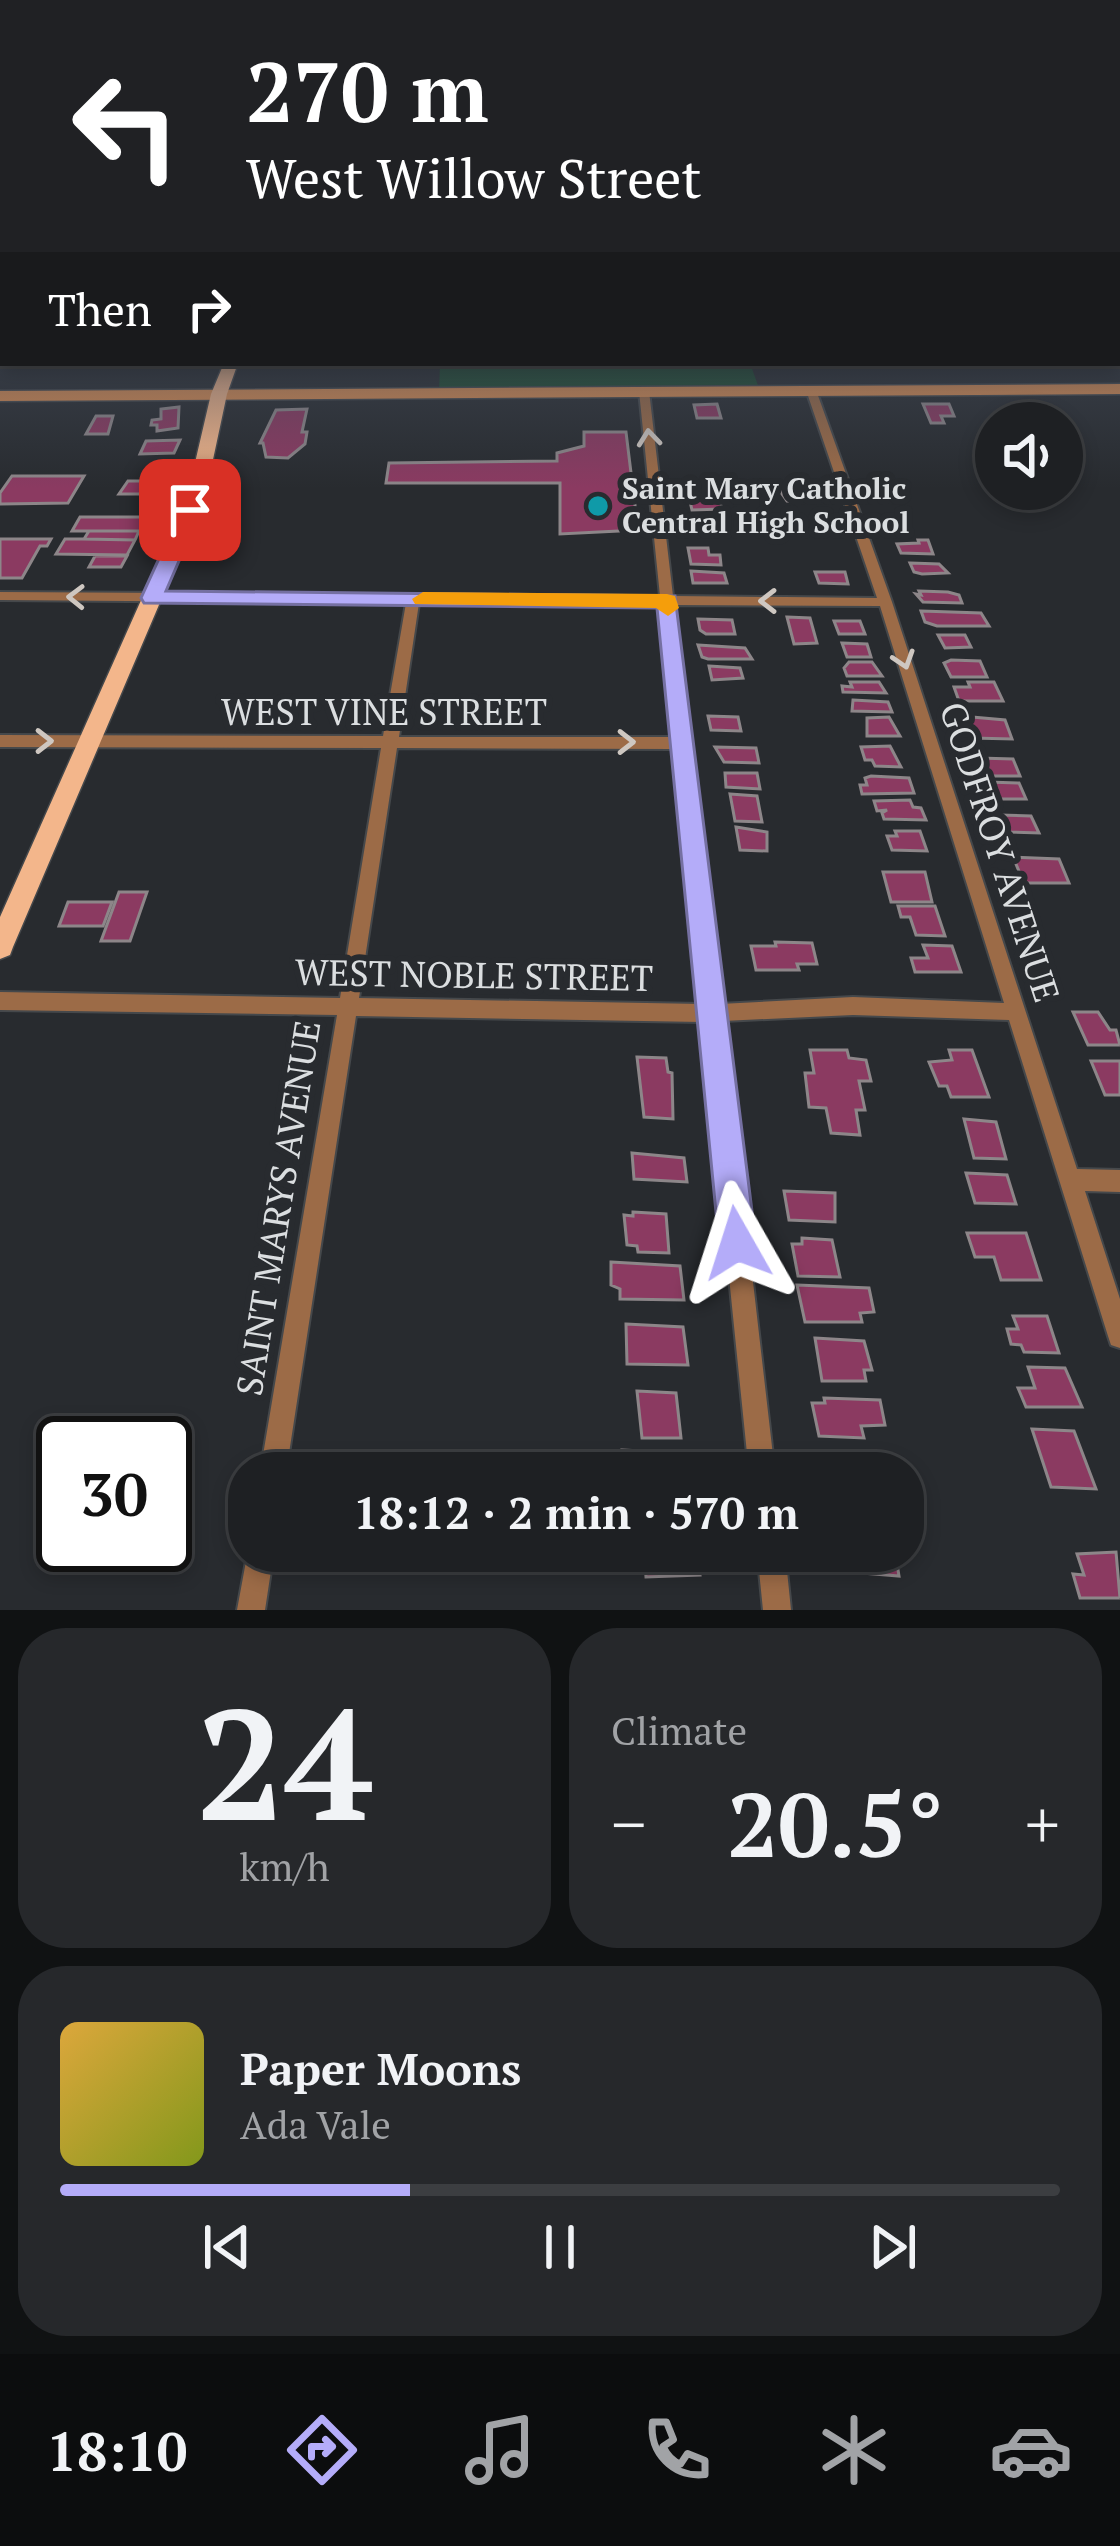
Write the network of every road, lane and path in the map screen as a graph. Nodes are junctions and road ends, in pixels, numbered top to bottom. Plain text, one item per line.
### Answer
1 (230, 366) edge
2 (1120, 389) edge
3 (811, 390) junction
4 (644, 391) junction
5 (217, 394) junction
6 (0, 396) edge
7 (0, 596) edge
8 (152, 598) junction
9 (413, 599) junction
10 (667, 601) junction
11 (885, 602) junction
12 (0, 741) edge
13 (89, 742) junction
14 (388, 742) junction
15 (679, 742) junction
16 (0, 947) edge
17 (0, 1001) edge
18 (346, 1004) junction
19 (1018, 1012) junction
20 (713, 1013) junction
21 (1068, 1180) junction
22 (1120, 1181) edge
23 (1120, 1336) edge
24 (276, 1452) edge
25 (760, 1452) edge
26 (257, 1572) edge
27 (772, 1572) edge
28 (251, 1610) edge
29 (777, 1610) edge

1 - 5 main road
2 - 3 street
3 - 4 street
3 - 11 street, GODFROY AVENUE
4 - 5 street
10 -> 4 street
5 - 6 street
5 - 8 main road
8 -> 7 street
8 - 9 street
8 - 13 main road
9 - 10 street
9 - 14 street, SAINT MARYS AVENUE
11 -> 10 street
10 - 15 street
11 -> 19 street, GODFROY AVENUE
12 -> 13 street, WEST VINE STREET
13 - 14 street, WEST VINE STREET
13 - 16 main road
14 -> 15 street, WEST VINE STREET
14 - 18 street, SAINT MARYS AVENUE
15 - 20 street
17 - 18 street, WEST NOBLE STREET
18 - 20 street, WEST NOBLE STREET
18 - 24 street, SAINT MARYS AVENUE
19 - 20 street, WEST NOBLE STREET
19 - 21 street, GODFROY AVENUE
20 - 25 street
21 - 22 street
21 - 23 street, GODFROY AVENUE
26 - 28 street
27 - 29 street

